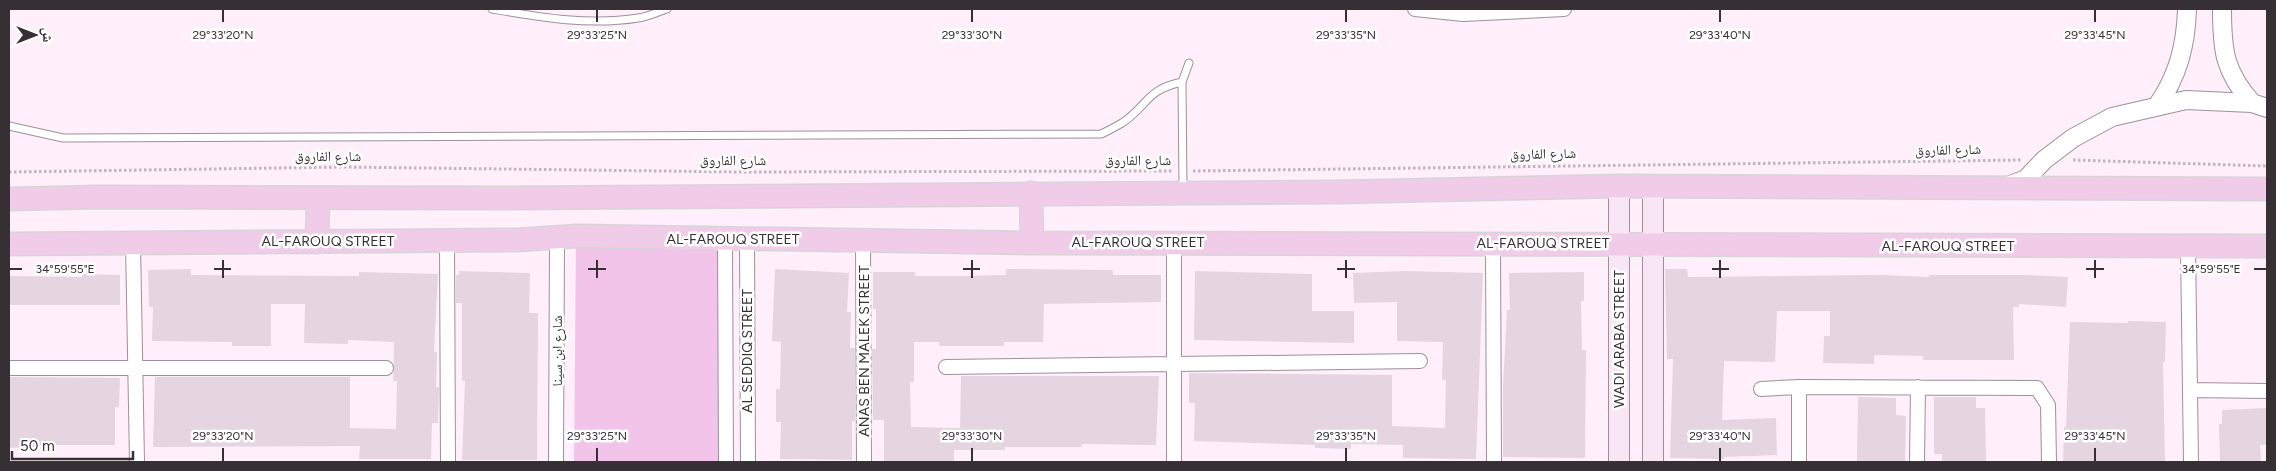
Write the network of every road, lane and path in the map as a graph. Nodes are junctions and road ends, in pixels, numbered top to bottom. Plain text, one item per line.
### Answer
1 (492, 9) edge
2 (667, 9) edge
3 (1415, 9) edge
4 (1564, 9) edge
5 (2187, 9) edge
6 (2222, 9) edge
7 (1188, 63) dead end
8 (1182, 82) junction
9 (2260, 105) edge
10 (2157, 106) junction
11 (9, 126) edge
12 (2044, 160) junction
13 (2267, 166) edge
14 (9, 172) edge
15 (1183, 182) junction
16 (1619, 186) junction
17 (2007, 187) junction
18 (1653, 188) junction
19 (2267, 188) edge
20 (1030, 193) junction
21 (318, 198) junction
22 (9, 199) edge
23 (557, 239) junction
24 (736, 239) junction
25 (447, 240) junction
26 (863, 240) junction
27 (317, 242) junction
28 (1174, 242) junction
29 (133, 243) junction
30 (1032, 243) junction
31 (1493, 243) junction
32 (9, 244) edge
33 (1619, 244) junction
34 (1653, 244) junction
35 (2267, 246) edge
36 (2188, 247) junction
37 (1420, 361) dead end
38 (1174, 364) junction
39 (946, 367) dead end
40 (9, 368) edge
41 (135, 368) junction
42 (386, 368) dead end
43 (1799, 387) junction
44 (1918, 387) junction
45 (1761, 389) dead end
46 (2190, 390) junction
47 (2267, 391) edge
48 (137, 462) edge
49 (448, 462) edge
50 (556, 462) edge
51 (726, 462) edge
52 (748, 462) edge
53 (864, 462) edge
54 (1174, 462) edge
55 (1494, 462) edge
56 (1619, 462) edge
57 (1653, 462) edge
58 (1799, 462) edge
59 (1917, 462) edge
60 (2049, 462) edge
61 (2191, 462) edge

1 - 2 lane
3 - 4 street
5 - 10 street
6 - 9 street
7 - 8 lane
8 - 11 lane
8 - 15 lane
9 - 10 street
10 - 12 street
12 - 13 path, شارع الفاروق
12 - 15 path, شارع الفاروق
12 - 17 street
14 - 15 path, شارع الفاروق
15 - 16 main road
15 - 20 main road
16 - 18 main road
16 - 33 main road, WADI ARABA STREET
17 - 18 main road
17 - 19 main road
18 - 34 main road
20 - 21 main road
20 - 30 main road
21 - 22 main road
21 - 27 main road
23 - 24 main road, AL-FAROUQ STREET
23 - 25 main road, AL-FAROUQ STREET
23 - 50 street, شارع ابن سينا
24 - 26 main road, AL-FAROUQ STREET
24 - 51 street, AL SEDDIQ STREET
24 - 52 street, AL SEDDIQ STREET
25 - 27 main road, AL-FAROUQ STREET
25 - 49 street
26 - 30 main road, AL-FAROUQ STREET
26 - 53 street, ANAS BEN MALEK STREET
27 - 29 main road, AL-FAROUQ STREET
28 - 30 main road, AL-FAROUQ STREET
28 - 31 main road, AL-FAROUQ STREET
28 - 38 street
29 - 32 main road, AL-FAROUQ STREET
29 - 41 street
31 - 33 main road, AL-FAROUQ STREET
31 - 55 street
33 - 34 main road, AL-FAROUQ STREET
33 - 56 main road, WADI ARABA STREET
34 - 36 main road, AL-FAROUQ STREET
34 - 57 main road
35 - 36 main road, AL-FAROUQ STREET
36 - 46 street
37 - 38 street
38 - 39 street
38 - 54 street
40 - 41 street
41 - 42 street
41 - 48 street
43 - 44 street
43 - 45 street
43 - 58 street
44 - 59 street
44 - 60 street
46 - 47 street
46 - 61 street

